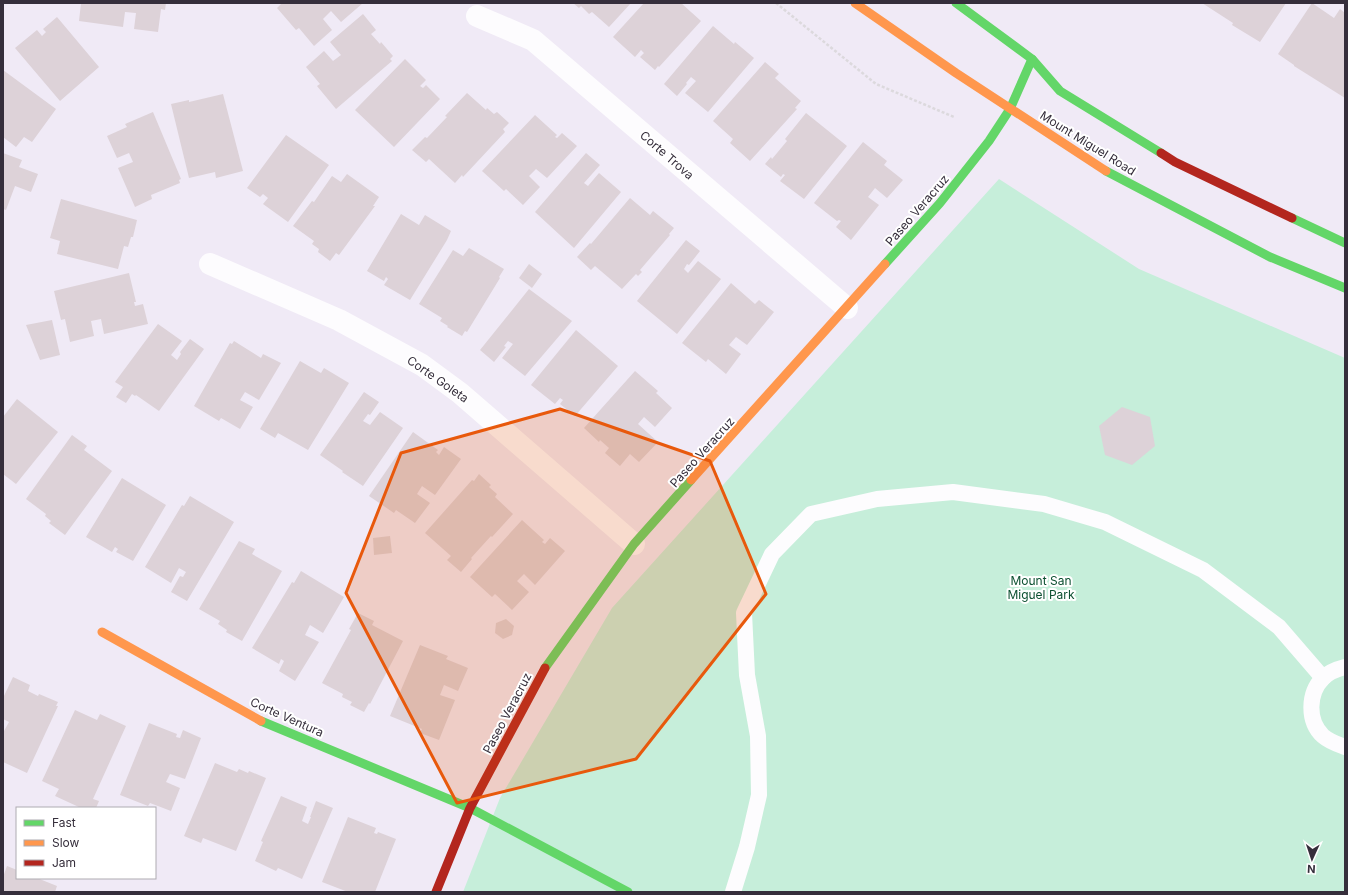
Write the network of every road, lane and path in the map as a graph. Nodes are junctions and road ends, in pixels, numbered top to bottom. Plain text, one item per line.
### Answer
1 (776, 3) edge
2 (855, 3) edge
3 (956, 3) edge
4 (477, 16) dead end
5 (1032, 59) junction
6 (1010, 109) junction
7 (954, 117) dead end
8 (1345, 243) edge
9 (210, 264) dead end
10 (1345, 288) edge
11 (847, 308) junction
12 (634, 544) junction
13 (102, 632) dead end
14 (1345, 667) edge
15 (1324, 678) junction
16 (1345, 747) edge
17 (470, 808) junction
18 (436, 892) edge
19 (628, 892) edge
20 (733, 892) edge

1 - 7 path
2 - 6 street, Mount Miguel Road
3 - 5 street
4 - 11 street, Corte Trova
5 - 6 street, Paseo Veracruz
5 - 8 street
6 - 10 street, Mount Miguel Road
6 - 11 street, Paseo Veracruz
9 - 12 street, Corte Goleta
11 - 12 street, Paseo Veracruz
12 - 17 street, Paseo Veracruz
13 - 17 street, Corte Ventura
14 - 15 lane
15 - 16 lane
15 - 20 lane
17 - 18 street, Paseo Veracruz
17 - 19 street, Corte Ventura

